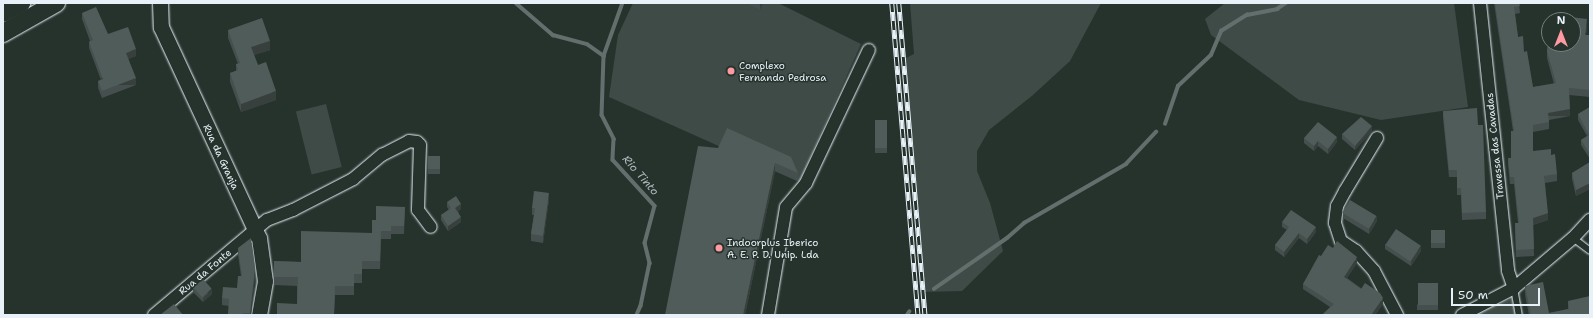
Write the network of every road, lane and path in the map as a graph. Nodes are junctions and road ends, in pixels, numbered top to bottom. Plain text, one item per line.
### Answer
1 (21, 3) edge
2 (56, 3) edge
3 (160, 3) edge
4 (1480, 3) edge
5 (3, 13) edge
6 (3, 33) edge
7 (869, 50) dead end
8 (1377, 138) dead end
9 (1590, 220) edge
10 (431, 227) dead end
11 (255, 230) junction
12 (1573, 238) junction
13 (1590, 251) edge
14 (1514, 288) junction
15 (154, 315) edge
16 (259, 315) edge
17 (768, 315) edge
18 (1397, 315) edge
19 (1462, 315) edge
20 (1519, 315) edge

1 - 5 main road
2 - 6 main road
3 - 11 street, Rua da Granja
4 - 14 street, Travessa das Cavadas
7 - 17 street
8 - 18 street
9 - 12 street
10 - 11 street, Rua da Fonte
11 - 15 street, Rua da Fonte
11 - 16 street, Rua da Granja
12 - 13 lane
12 - 14 street
14 - 19 street
14 - 20 lane

